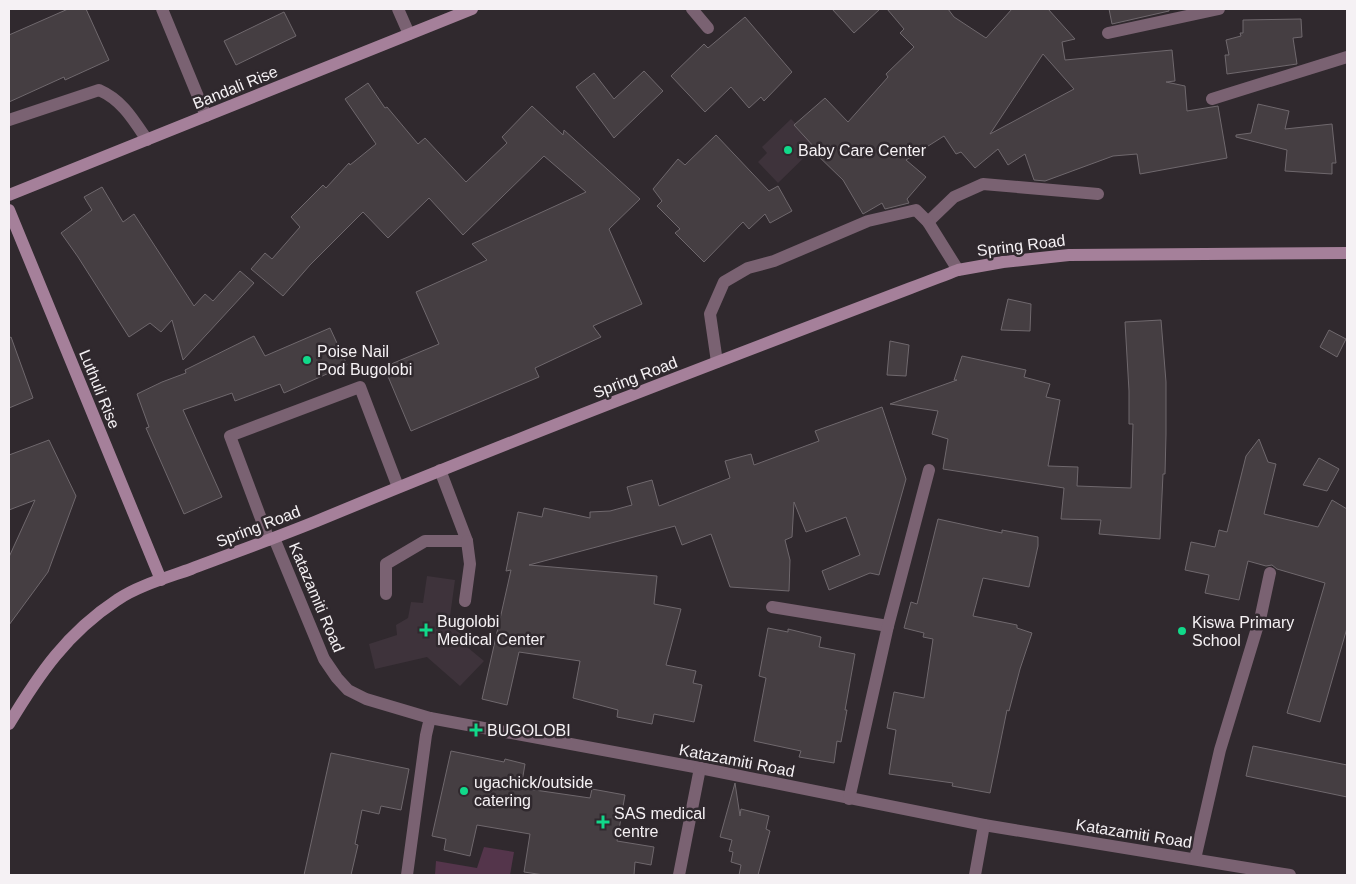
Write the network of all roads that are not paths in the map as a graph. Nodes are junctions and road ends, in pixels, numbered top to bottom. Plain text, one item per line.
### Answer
1 (162, 9) edge
2 (398, 9) edge
3 (472, 9) edge
4 (692, 9) edge
5 (1219, 9) edge
6 (708, 28) dead end
7 (409, 34) junction
8 (1108, 34) dead end
9 (1347, 57) edge
10 (1212, 99) dead end
11 (206, 116) junction
12 (9, 120) edge
13 (147, 140) junction
14 (1098, 194) dead end
15 (9, 195) edge
16 (9, 210) edge
17 (928, 222) junction
18 (1347, 252) edge
19 (958, 270) junction
20 (717, 362) junction
21 (440, 470) junction
22 (928, 470) dead end
23 (398, 487) junction
24 (272, 539) junction
25 (467, 541) junction
26 (1270, 573) dead end
27 (161, 580) junction
28 (386, 594) dead end
29 (465, 601) dead end
30 (772, 607) dead end
31 (888, 626) junction
32 (430, 718) junction
33 (9, 724) edge
34 (700, 768) junction
35 (849, 799) junction
36 (984, 825) junction
37 (1195, 859) junction
38 (1270, 873) edge
39 (407, 875) edge
40 (679, 875) edge
41 (975, 875) edge
42 (1290, 875) edge

1 - 11 street
2 - 7 street
3 - 7 main road, Bandali Rise
4 - 6 street
5 - 8 street
7 - 11 main road, Bandali Rise
9 - 10 street
11 - 13 main road, Bandali Rise
12 - 13 street
13 - 15 main road, Bandali Rise
14 - 17 street
16 - 27 main road, Luthuli Rise
17 - 19 street
17 - 20 street
18 - 19 main road, Spring Road
19 - 20 main road, Spring Road
20 - 21 main road, Spring Road
21 - 23 main road, Spring Road
21 - 25 street
22 - 31 street
23 - 24 main road, Spring Road
23 - 24 street, Katazamiti Road
24 - 27 main road, Spring Road
24 - 32 street, Katazamiti Road
25 - 28 street
25 - 29 street
26 - 37 street
27 - 33 main road, Spring Road
30 - 31 street
31 - 35 street
32 - 34 street, Katazamiti Road
32 - 39 street
34 - 35 street, Katazamiti Road
34 - 40 street
35 - 36 street, Katazamiti Road
36 - 37 street, Katazamiti Road
36 - 41 street
37 - 38 street, Katazamiti Road
38 - 42 street, Katazamiti Road

